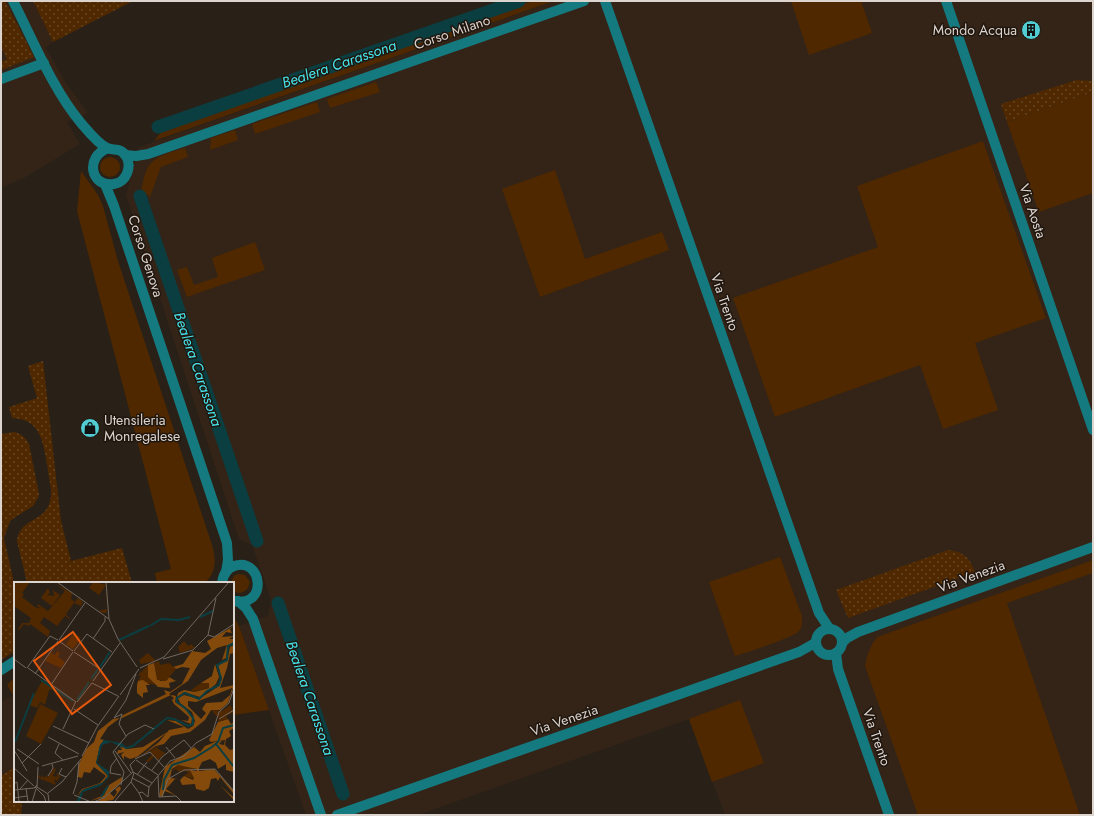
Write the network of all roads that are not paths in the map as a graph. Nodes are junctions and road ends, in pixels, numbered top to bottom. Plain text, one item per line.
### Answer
1 (13, 1) edge
2 (584, 1) edge
3 (605, 1) edge
4 (946, 1) edge
5 (44, 63) junction
6 (1, 79) edge
7 (90, 134) junction
8 (108, 148) junction
9 (148, 154) junction
10 (125, 155) junction
11 (94, 160) junction
12 (129, 167) junction
13 (120, 182) junction
14 (105, 184) junction
15 (114, 206) junction
16 (1093, 430) edge
17 (227, 543) junction
18 (1093, 547) edge
19 (246, 566) junction
20 (222, 579) edge
21 (254, 595) junction
22 (236, 601) edge
23 (253, 619) junction
24 (825, 629) junction
25 (858, 632) junction
26 (839, 633) junction
27 (842, 643) junction
28 (825, 650) junction
29 (14, 662) edge
30 (1, 670) edge
31 (321, 815) edge
32 (338, 815) edge
33 (889, 815) edge

1 - 5 street, Corso Genova
2 - 9 street, Corso Milano
3 - 24 street, Via Trento
4 - 16 street, Via Aosta
5 - 6 street
5 - 7 street, Corso Genova
7 - 8 street, Corso Genova
7 - 11 street, Corso Genova
8 - 10 street, Corso Genova
8 - 11 street
9 - 10 street, Corso Milano
9 - 12 street, Corso Milano
10 - 12 street
11 - 14 street, Corso Genova
12 - 13 street, Corso Genova
13 - 14 street
13 - 15 street, Corso Genova
14 - 15 street, Corso Genova
15 - 17 street, Corso Genova
17 - 19 street, Corso Genova
17 - 20 street, Corso Genova
18 - 25 street, Via Venezia
19 - 20 street, Corso Genova
19 - 21 street, Corso Genova
21 - 22 street, Corso Genova
21 - 23 street, Corso Genova
22 - 23 street, Corso Genova
23 - 31 street, Corso Genova
24 - 26 street
24 - 28 street
25 - 26 street, Via Venezia
25 - 27 street, Via Venezia
26 - 27 street
27 - 28 street
28 - 32 street, Via Venezia
28 - 33 street, Via Trento
29 - 30 street

